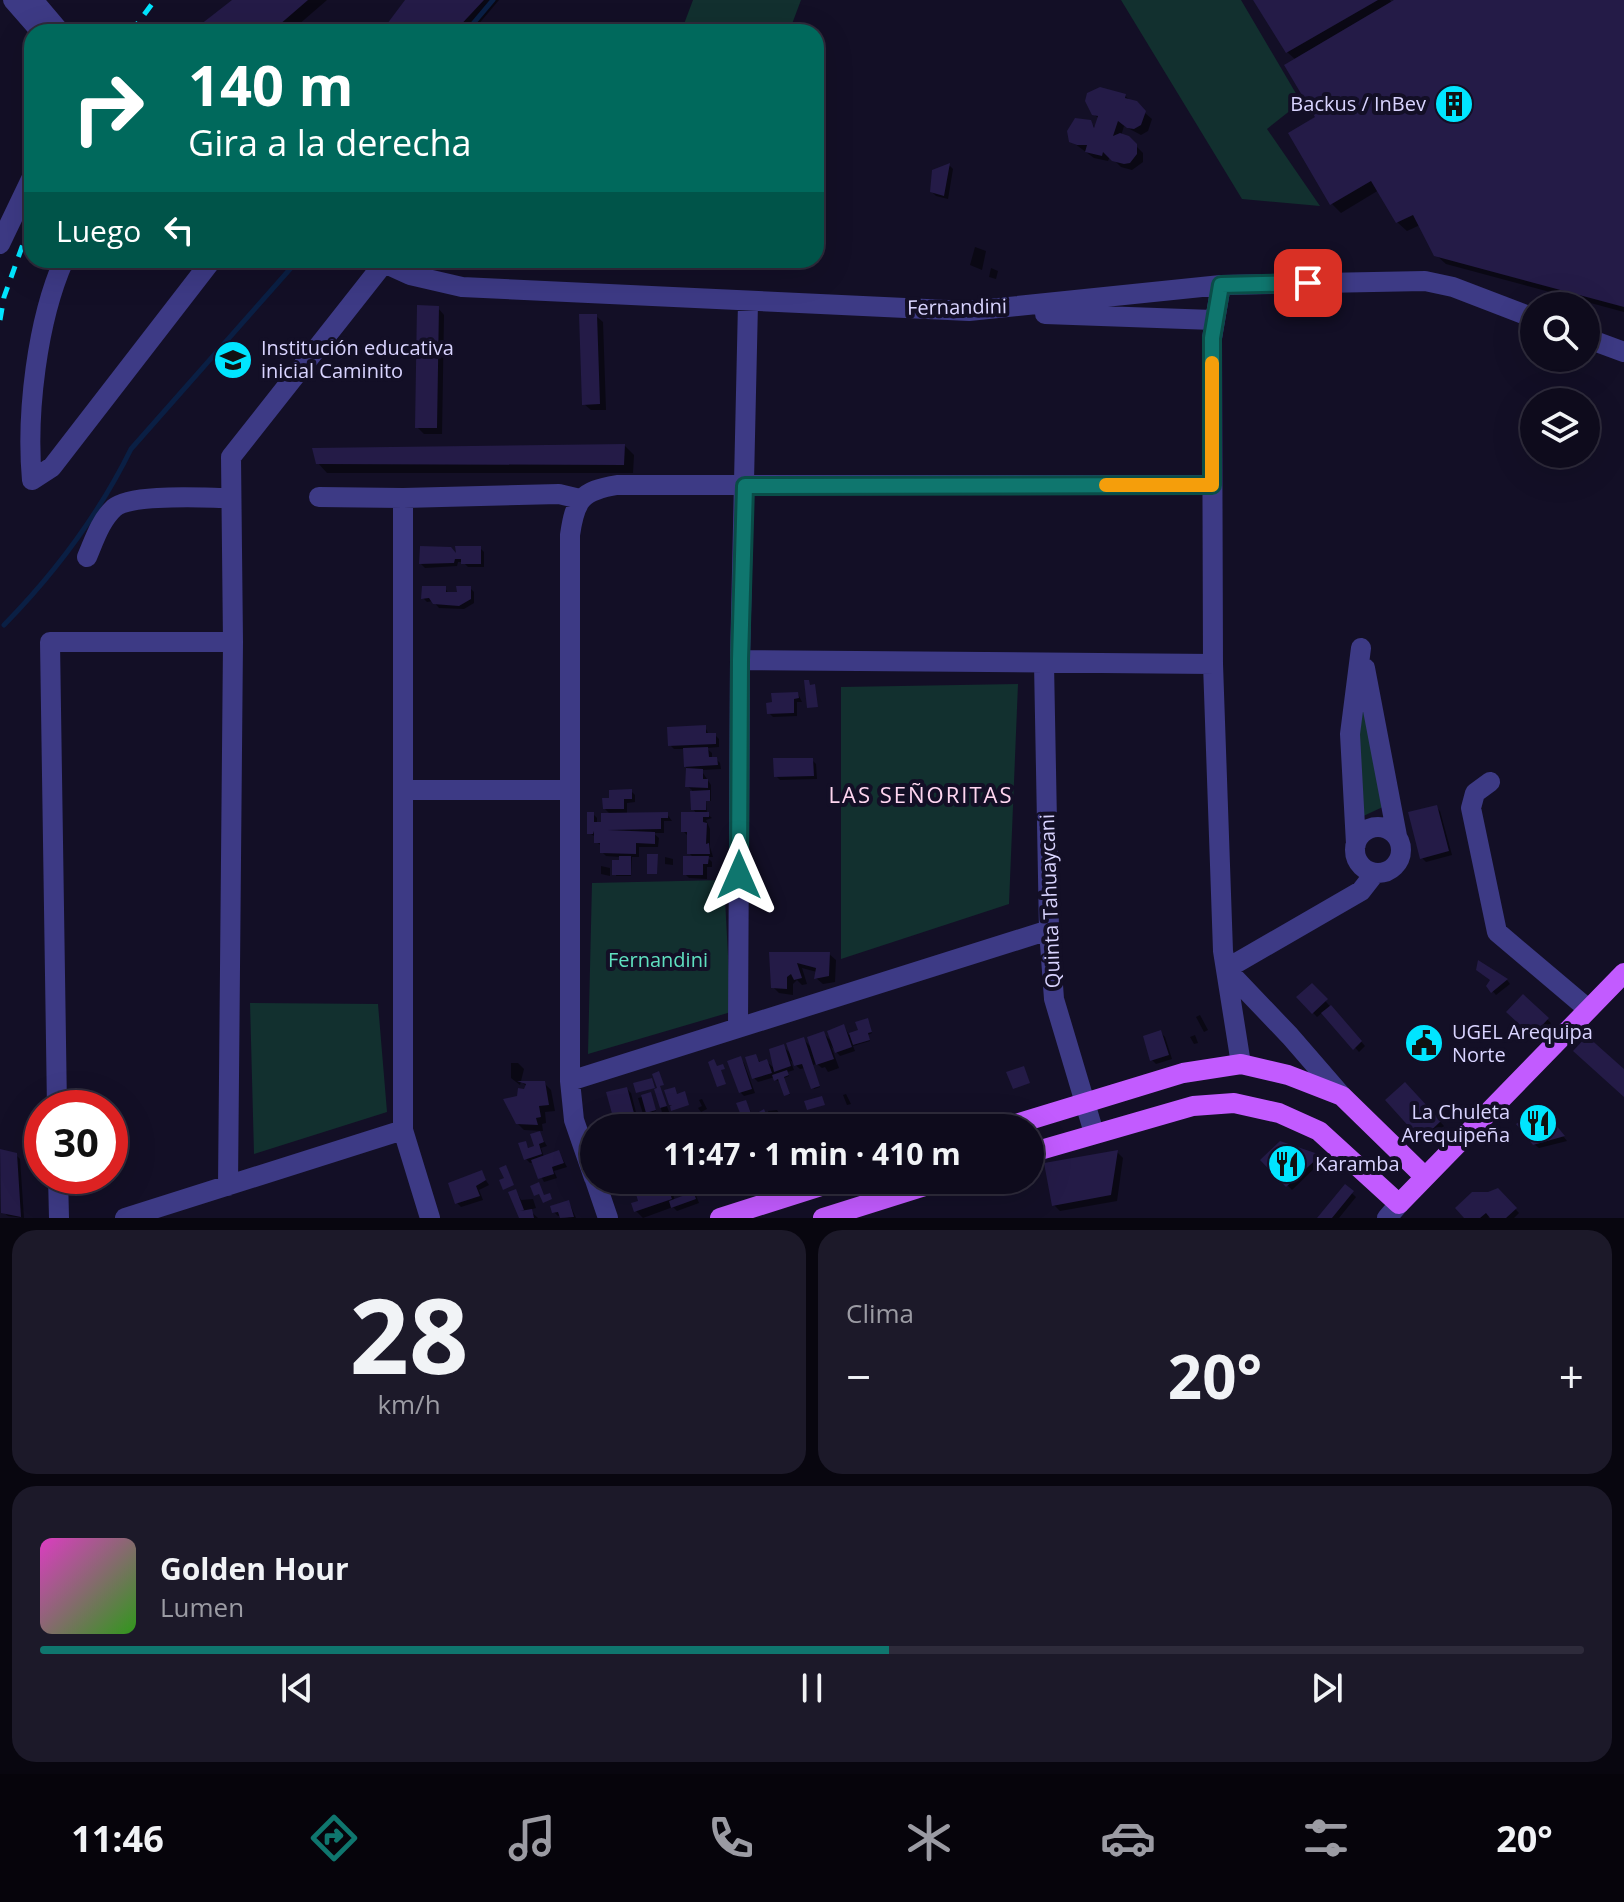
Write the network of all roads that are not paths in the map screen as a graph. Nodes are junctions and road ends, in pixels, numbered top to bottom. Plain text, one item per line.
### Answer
1 (13, 0) edge
2 (33, 0) edge
3 (34, 24) edge
4 (53, 24) edge
5 (24, 194) edge
6 (0, 244) edge
7 (60, 268) edge
8 (206, 268) edge
9 (375, 268) edge
10 (394, 268) edge
11 (1221, 285) junction
12 (748, 303) junction
13 (969, 311) junction
14 (1520, 313) edge
15 (1213, 320) junction
16 (1600, 343) edge
17 (1624, 352) edge
18 (1212, 485) junction
19 (745, 486) junction
20 (319, 497) dead end
21 (230, 498) junction
22 (403, 498) junction
23 (580, 499) junction
24 (87, 557) dead end
25 (233, 642) junction
26 (740, 660) junction
27 (1044, 663) junction
28 (1213, 664) junction
29 (1490, 782) dead end
30 (403, 790) junction
31 (569, 790) junction
32 (1397, 836) junction
33 (1356, 844) junction
34 (1375, 873) junction
35 (1049, 930) junction
36 (1226, 969) junction
37 (1624, 973) edge
38 (1588, 1009) junction
39 (738, 1028) junction
40 (1241, 1064) junction
41 (570, 1081) junction
42 (57, 1090) edge
43 (1342, 1096) junction
44 (1085, 1102) junction
45 (1044, 1115) edge
46 (403, 1130) junction
47 (1094, 1133) junction
48 (580, 1138) edge
49 (1044, 1149) edge
50 (1425, 1177) junction
51 (228, 1186) junction
52 (58, 1194) edge
53 (599, 1194) edge
54 (796, 1194) edge
55 (899, 1194) edge
56 (1393, 1211) edge
57 (59, 1218) edge
58 (125, 1218) edge
59 (430, 1218) edge
60 (608, 1218) edge
61 (720, 1218) edge
62 (823, 1218) edge

1 - 3 street
2 - 4 street
5 - 6 street
7 - 8 street
9 - 21 street
10 - 12 street, Fernandini
11 - 13 street, Fernandini
11 - 14 street, Fernandini
11 - 15 street
12 - 13 street, Fernandini
12 - 19 street
13 - 15 street
15 - 18 street
16 - 17 street
18 - 19 street
18 - 28 street
19 - 23 street
19 - 26 street
20 - 22 street
21 - 24 street
21 - 25 street
22 - 23 street
22 - 30 street
23 - 31 street
25 - 42 street
25 - 51 street
26 - 27 street
26 - 39 street
27 - 28 street
27 - 35 street, Quinta Tahuaycani
28 - 36 street
29 - 38 street
30 - 31 street
30 - 46 street
31 - 41 street
32 - 33 street
32 - 33 street
32 - 34 street
33 - 34 street
34 - 36 street
35 - 39 street
35 - 44 street, Quinta Tahuaycani
36 - 40 street
36 - 43 street
37 - 38 main road
38 - 50 main road
39 - 41 street
40 - 43 main road
40 - 44 main road
41 - 48 street
43 - 50 main road
44 - 45 main road
44 - 47 street, Quinta Tahuaycani
46 - 51 street
46 - 59 street
47 - 49 main road
47 - 56 main road
50 - 56 main road
51 - 58 street
52 - 57 street
53 - 60 street
54 - 61 main road
55 - 62 main road

